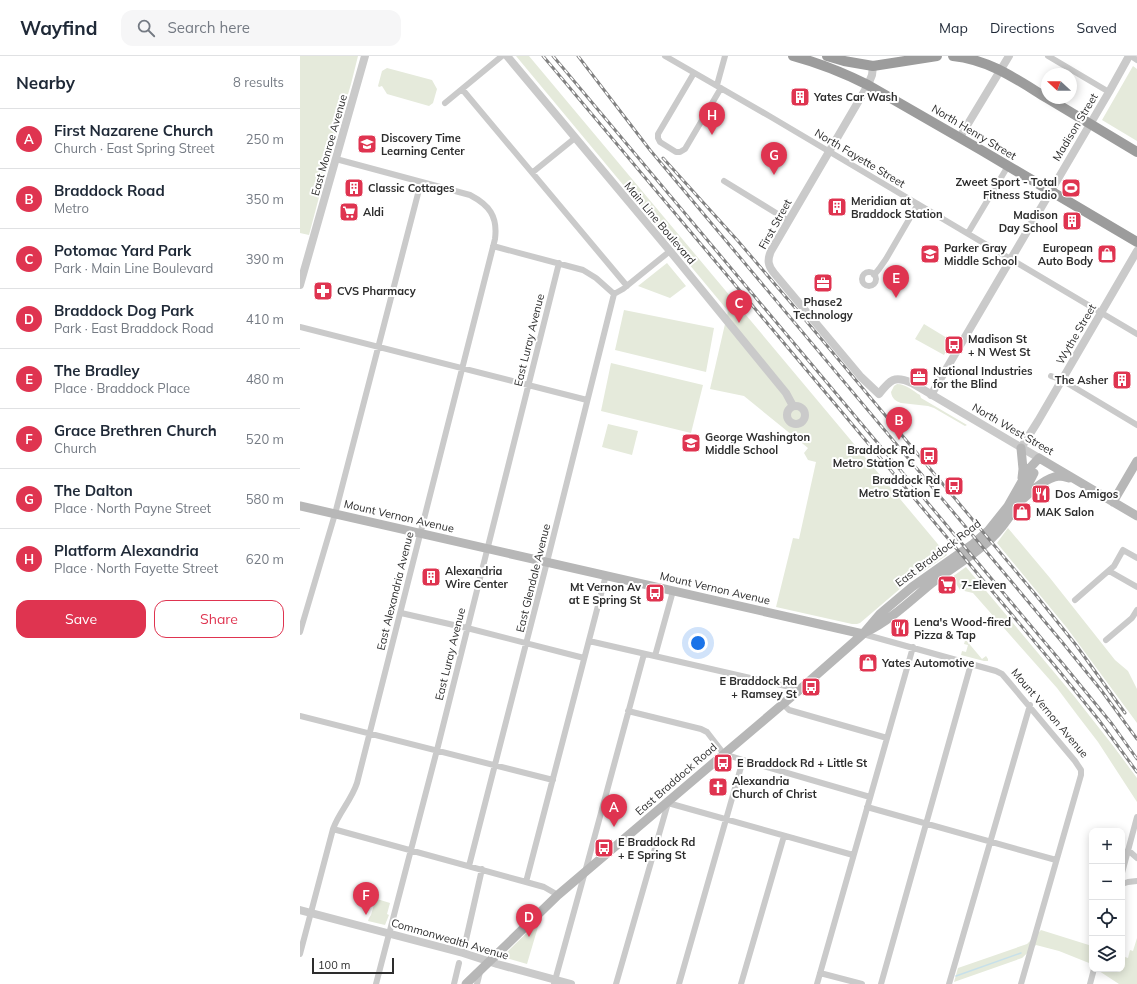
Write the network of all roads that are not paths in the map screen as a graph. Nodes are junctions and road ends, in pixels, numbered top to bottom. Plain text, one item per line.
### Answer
1 (365, 56) edge
2 (502, 56) edge
3 (507, 56) edge
4 (665, 56) edge
5 (725, 56) edge
6 (793, 56) edge
7 (827, 56) edge
8 (938, 56) edge
9 (953, 56) edge
10 (1008, 56) edge
11 (1048, 56) edge
12 (1130, 56) edge
13 (918, 57) edge
14 (844, 58) edge
15 (1137, 60) edge
16 (873, 66) junction
17 (1000, 70) junction
18 (694, 73) junction
19 (868, 85) junction
20 (719, 87) junction
21 (462, 88) junction
22 (1109, 92) junction
23 (1041, 94) edge
24 (445, 103) dead end
25 (1057, 104) edge
26 (1090, 123) junction
27 (960, 137) junction
28 (575, 138) junction
29 (829, 152) junction
30 (1137, 152) edge
31 (336, 159) junction
32 (1008, 166) junction
33 (533, 172) junction
34 (724, 181) dead end
35 (421, 182) junction
36 (1050, 191) junction
37 (918, 204) junction
38 (789, 221) junction
39 (968, 233) junction
40 (1137, 242) edge
41 (493, 246) junction
42 (670, 251) junction
43 (1137, 252) edge
44 (1011, 259) junction
45 (559, 263) junction
46 (874, 274) dead end
47 (300, 285) edge
48 (627, 286) junction
49 (612, 292) junction
50 (1101, 313) junction
51 (300, 327) edge
52 (1137, 334) edge
53 (378, 347) junction
54 (461, 368) junction
55 (1051, 376) dead end
56 (1062, 380) junction
57 (528, 385) junction
58 (879, 394) joint
59 (931, 395) junction
60 (587, 400) junction
61 (793, 406) dead end
62 (1137, 425) edge
63 (1021, 448) junction
64 (1038, 458) junction
65 (1137, 461) edge
66 (1073, 478) junction
67 (1021, 484) junction
68 (1113, 502) junction
69 (1017, 504) junction
70 (300, 506) edge
71 (336, 514) junction
72 (1137, 516) edge
73 (420, 533) junction
74 (487, 548) junction
75 (1137, 558) edge
76 (547, 562) junction
77 (1109, 571) junction
78 (606, 575) junction
79 (1137, 587) edge
80 (673, 591) junction
81 (1075, 600) dead end
82 (1137, 610) edge
83 (401, 613) junction
84 (467, 628) junction
85 (300, 632) edge
86 (863, 634) junction
87 (1106, 640) dead end
88 (589, 641) junction
89 (526, 643) junction
90 (913, 647) junction
91 (644, 654) junction
92 (655, 656) junction
93 (584, 658) junction
94 (971, 664) junction
95 (797, 692) junction
96 (783, 704) junction
97 (1030, 706) junction
98 (628, 711) junction
99 (300, 716) edge
100 (370, 734) junction
101 (887, 738) junction
102 (437, 750) junction
103 (724, 754) junction
104 (743, 760) junction
105 (495, 765) junction
106 (553, 780) junction
107 (870, 797) junction
108 (668, 803) junction
109 (868, 807) junction
110 (1137, 817) edge
111 (726, 819) junction
112 (926, 823) junction
113 (333, 829) junction
114 (784, 836) junction
115 (990, 842) junction
116 (411, 850) junction
117 (1128, 850) junction
118 (853, 855) junction
119 (1137, 858) edge
120 (1056, 860) junction
121 (1124, 864) edge
122 (469, 866) junction
123 (482, 869) junction
124 (586, 871) junction
125 (1137, 881) edge
126 (526, 882) junction
127 (1125, 883) edge
128 (558, 895) junction
129 (300, 910) edge
130 (311, 913) junction
131 (390, 933) junction
132 (463, 953) junction
133 (300, 954) edge
134 (489, 962) junction
135 (459, 963) dead end
136 (480, 972) junction
137 (1093, 972) edge
138 (820, 973) junction
139 (554, 982) edge
140 (376, 984) edge
141 (454, 984) edge
142 (466, 984) edge
143 (477, 984) edge
144 (571, 984) edge
145 (616, 984) edge
146 (679, 984) edge
147 (741, 984) edge
148 (817, 984) edge
149 (862, 984) edge
150 (881, 984) edge
151 (949, 984) edge
152 (1021, 984) edge
153 (1090, 984) edge

1 - 31 street, East Monroe Avenue
2 - 21 street
3 - 28 street, Main Line Boulevard
4 - 18 street, North Fayette Street
5 - 20 street
6 - 19 highway, North Henry Street
7 - 14 highway
8 - 13 highway
9 - 17 highway
10 - 17 street
11 - 22 street
12 - 15 street
12 - 22 street, Madison Street
13 - 16 highway
14 - 16 highway
16 - 19 street, First Street
17 - 23 highway
17 - 27 street
18 - 20 street, North Fayette Street
18 - 20 street
19 - 27 highway, North Henry Street
19 - 29 street, First Street
20 - 29 street, North Fayette Street
21 - 24 street
21 - 33 street
22 - 26 street, Madison Street
25 - 26 highway
26 - 30 highway
26 - 36 street, Madison Street
27 - 32 highway, North Henry Street
28 - 33 street
28 - 42 street, Main Line Boulevard
29 - 37 street, North Fayette Street
29 - 38 street, First Street
31 - 35 street, East Alexandria Avenue
31 - 47 street, East Monroe Avenue
32 - 36 highway, North Henry Street
32 - 39 street
33 - 48 street
34 - 38 street
35 - 41 street, East Alexandria Avenue
35 - 53 street
36 - 40 highway, North Henry Street
36 - 44 street, Madison Street
37 - 39 street, North Fayette Street
37 - 46 street
38 - 58 street, First Street
39 - 44 street, North Fayette Street
41 - 45 street
41 - 54 street, East Alexandria Avenue
42 - 48 street
42 - 61 street, Main Line Boulevard
43 - 50 street, Wythe Street
44 - 50 street, North Fayette Street
44 - 59 street, Madison Street
45 - 49 street
45 - 57 street, East Luray Avenue
48 - 49 street
49 - 60 street, East Glendale Avenue
50 - 52 street, North Fayette Street
50 - 56 street, Wythe Street
51 - 53 street
53 - 54 street
53 - 71 street
54 - 57 street
54 - 73 street, East Alexandria Avenue
55 - 56 street
56 - 62 street
56 - 63 street, Wythe Street
57 - 60 street
57 - 74 street, East Luray Avenue
58 - 59 street, North West Street
59 - 63 street, North West Street
60 - 76 street, East Glendale Avenue
63 - 64 street, North West Street
63 - 67 main road
64 - 66 main road, North West Street
64 - 67 main road, East Braddock Road
64 - 69 main road, East Braddock Road
65 - 68 main road
66 - 68 main road, North West Street
66 - 69 main road
67 - 86 main road, East Braddock Road
68 - 72 main road, North West Street
69 - 86 main road, East Braddock Road
70 - 71 main road, Mount Vernon Avenue
71 - 73 main road, Mount Vernon Avenue
71 - 85 street
73 - 74 main road, Mount Vernon Avenue
73 - 83 street, East Alexandria Avenue
74 - 76 main road, Mount Vernon Avenue
74 - 84 street, East Luray Avenue
75 - 77 street
76 - 78 main road, Mount Vernon Avenue
76 - 89 street, East Glendale Avenue
77 - 79 street
77 - 81 street
78 - 80 main road, Mount Vernon Avenue
78 - 88 street
80 - 86 main road, Mount Vernon Avenue
80 - 92 street
82 - 87 street
83 - 84 street
83 - 100 street, East Alexandria Avenue
84 - 89 street
84 - 102 street, East Luray Avenue
86 - 90 street, Mount Vernon Avenue
86 - 95 main road, East Braddock Road
88 - 91 street
88 - 93 street
89 - 93 street
89 - 105 street, East Glendale Avenue
90 - 94 street, Mount Vernon Avenue
90 - 101 street
91 - 92 street
91 - 98 street
92 - 95 street
93 - 106 street
94 - 97 street, Mount Vernon Avenue
94 - 112 street
95 - 96 main road, East Braddock Road
96 - 101 street
96 - 103 main road, East Braddock Road
97 - 115 street
97 - 120 street, Mount Vernon Avenue
98 - 103 street
98 - 124 street
99 - 100 street
100 - 102 street
100 - 113 street, East Alexandria Avenue
101 - 107 street
102 - 105 street
102 - 116 street, East Luray Avenue
103 - 104 street
103 - 108 main road, East Braddock Road
104 - 107 street
104 - 111 street
105 - 106 street
105 - 122 street, East Glendale Avenue
106 - 126 street
107 - 109 street
108 - 111 street
108 - 124 main road, East Braddock Road
108 - 145 street
109 - 112 street
109 - 118 street
110 - 117 street
111 - 114 street
111 - 146 street
112 - 115 street
112 - 150 street
113 - 116 street
113 - 130 street, East Alexandria Avenue
114 - 118 street
114 - 147 street
115 - 120 street
115 - 151 street
116 - 122 street
116 - 131 street, East Luray Avenue
117 - 119 street
117 - 121 street
118 - 138 street
120 - 152 street
122 - 123 street
123 - 126 street
123 - 132 street
124 - 128 main road, East Braddock Road
124 - 139 street
125 - 127 street
126 - 128 street
128 - 134 main road, East Braddock Road
129 - 130 street, Commonwealth Avenue
130 - 131 street, Commonwealth Avenue
130 - 133 street, East Alexandria Avenue
131 - 132 street, Commonwealth Avenue
131 - 140 street, East Luray Avenue
132 - 134 street, Commonwealth Avenue
134 - 136 main road, East Braddock Road
134 - 139 street, Commonwealth Avenue
135 - 141 street
136 - 142 main road, East Braddock Road
136 - 143 street
137 - 153 street
138 - 148 street
138 - 149 street
139 - 144 street, Commonwealth Avenue

